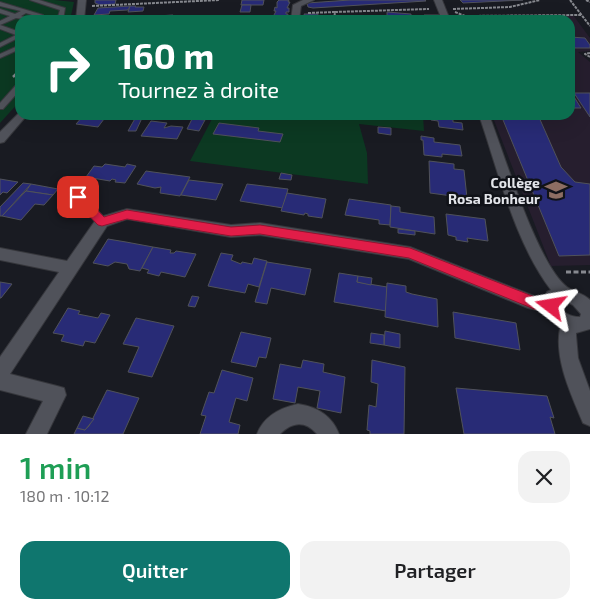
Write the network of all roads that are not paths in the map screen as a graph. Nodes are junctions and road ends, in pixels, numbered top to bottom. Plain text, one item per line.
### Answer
1 (33, 0) edge
2 (310, 0) edge
3 (3, 3) edge
4 (26, 11) junction
5 (2, 12) edge
6 (18, 15) edge
7 (38, 15) edge
8 (62, 15) edge
9 (295, 15) edge
10 (15, 16) edge
11 (15, 16) edge
12 (0, 23) edge
13 (15, 37) edge
14 (2, 42) edge
15 (15, 45) edge
16 (15, 48) edge
17 (0, 56) edge
18 (15, 91) edge
19 (0, 106) edge
20 (17, 120) edge
21 (486, 120) edge
22 (0, 139) edge
23 (78, 197) dead end
24 (102, 222) junction
25 (0, 254) edge
26 (71, 268) junction
27 (562, 294) junction
28 (551, 306) junction
29 (588, 309) edge
30 (569, 324) junction
31 (0, 373) edge
32 (0, 381) edge
33 (590, 416) edge
34 (36, 434) edge
35 (267, 434) edge
36 (329, 434) edge

1 - 8 lane
2 - 9 street
3 - 4 lane
4 - 6 lane
4 - 7 lane
5 - 10 lane
11 - 12 lane
13 - 14 lane
14 - 15 lane
16 - 17 lane
18 - 19 lane
20 - 22 street
21 - 27 street
23 - 24 lane
24 - 26 street
24 - 28 street
25 - 26 street
26 - 31 street
27 - 28 street
27 - 29 street
28 - 30 street
29 - 30 street
30 - 33 street
32 - 34 street
35 - 36 street

